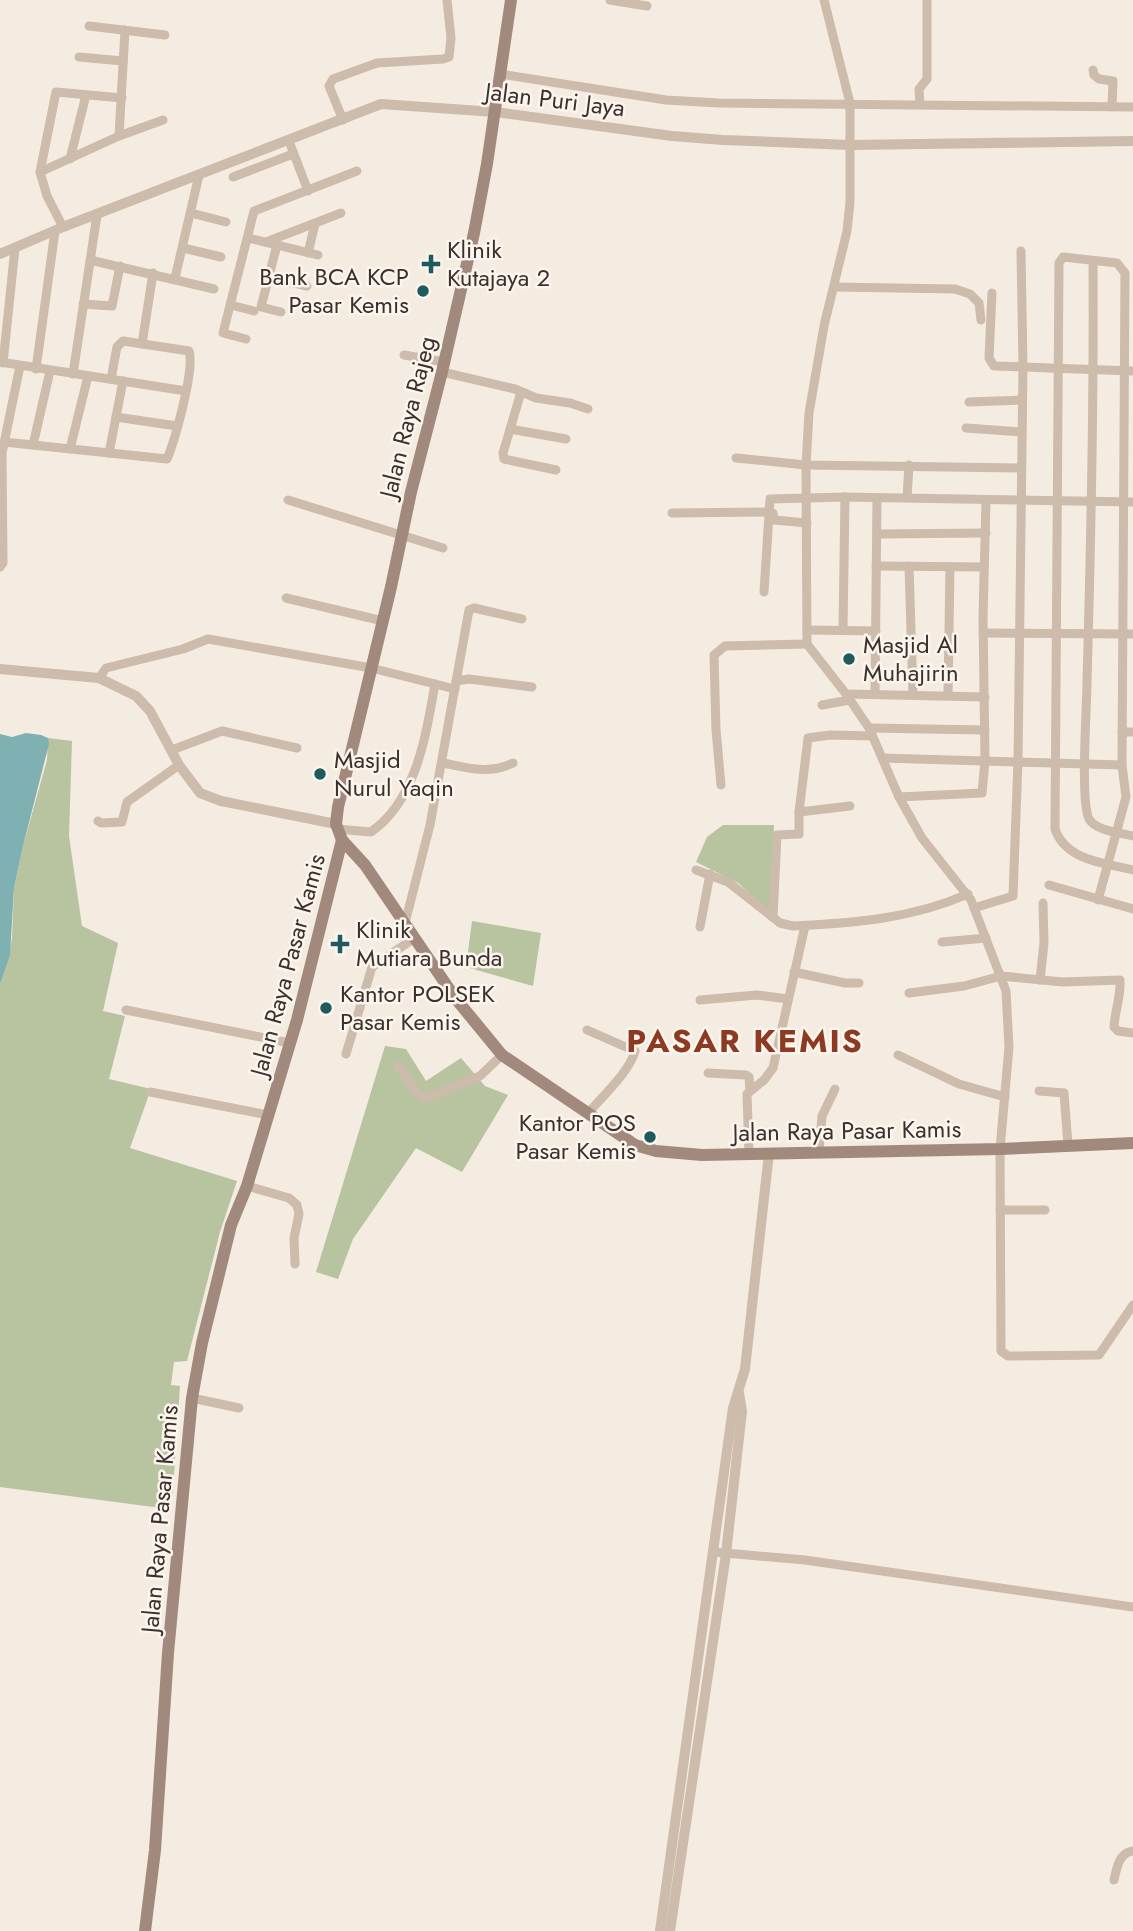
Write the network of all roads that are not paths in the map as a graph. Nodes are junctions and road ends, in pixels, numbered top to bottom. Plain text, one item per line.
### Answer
1 (447, 0) edge
2 (511, 0) edge
3 (610, 0) edge
4 (824, 0) edge
5 (927, 0) edge
6 (647, 5) dead end
7 (89, 26) dead end
8 (125, 30) junction
9 (165, 35) dead end
10 (79, 57) dead end
11 (123, 61) junction
12 (1093, 69) dead end
13 (500, 77) junction
14 (86, 95) junction
15 (122, 98) junction
16 (920, 104) junction
17 (850, 105) junction
18 (1112, 107) junction
19 (1133, 107) edge
20 (495, 112) junction
21 (163, 120) dead end
22 (343, 120) junction
23 (119, 136) junction
24 (850, 140) junction
25 (289, 141) junction
26 (1133, 141) edge
27 (293, 154) junction
28 (70, 159) junction
29 (40, 172) junction
30 (358, 172) dead end
31 (199, 175) junction
32 (233, 177) dead end
33 (308, 191) junction
34 (191, 213) junction
35 (341, 213) dead end
36 (97, 215) junction
37 (226, 222) dead end
38 (315, 223) junction
39 (59, 225) junction
40 (248, 238) junction
41 (265, 242) junction
42 (277, 245) junction
43 (15, 248) junction
44 (183, 248) junction
45 (1021, 251) dead end
46 (0, 254) edge
47 (221, 257) dead end
48 (90, 260) junction
49 (1093, 261) junction
50 (120, 266) junction
51 (153, 273) junction
52 (269, 277) junction
53 (175, 278) junction
54 (307, 286) dead end
55 (834, 287) junction
56 (214, 289) dead end
57 (992, 293) dead end
58 (83, 304) junction
59 (231, 305) junction
60 (254, 311) dead end
61 (281, 312) dead end
62 (981, 320) dead end
63 (246, 339) dead end
64 (142, 344) junction
65 (404, 355) dead end
66 (1, 362) edge
67 (20, 366) junction
68 (443, 366) junction
69 (1023, 367) junction
70 (1058, 368) junction
71 (36, 369) junction
72 (1094, 369) junction
73 (50, 371) junction
74 (1129, 371) edge
75 (73, 374) junction
76 (88, 376) junction
77 (111, 379) junction
78 (123, 381) junction
79 (186, 391) junction
80 (522, 392) junction
81 (1022, 400) junction
82 (968, 402) dead end
83 (1129, 402) edge
84 (588, 409) dead end
85 (116, 417) junction
86 (177, 426) junction
87 (966, 428) dead end
88 (510, 429) junction
89 (1022, 432) junction
90 (1129, 434) edge
91 (566, 439) dead end
92 (4, 442) junction
93 (33, 445) junction
94 (70, 449) junction
95 (1, 453) edge
96 (109, 453) junction
97 (736, 458) dead end
98 (806, 465) junction
99 (909, 465) junction
100 (1129, 466) edge
101 (1021, 468) junction
102 (556, 470) dead end
103 (807, 497) junction
104 (845, 497) junction
105 (877, 498) junction
106 (907, 498) junction
107 (288, 500) dead end
108 (986, 500) junction
109 (1020, 500) junction
110 (1056, 501) junction
111 (1092, 502) junction
112 (1129, 502) edge
113 (768, 512) junction
114 (672, 513) dead end
115 (807, 523) junction
116 (1128, 531) edge
117 (986, 533) junction
118 (877, 534) junction
119 (400, 536) junction
120 (443, 548) dead end
121 (876, 566) junction
122 (909, 566) junction
123 (0, 567) edge
124 (950, 567) junction
125 (984, 567) junction
126 (1128, 570) edge
127 (764, 592) dead end
128 (286, 598) dead end
129 (1128, 600) edge
130 (522, 619) dead end
131 (383, 621) junction
132 (807, 630) junction
133 (843, 630) junction
134 (876, 631) junction
135 (983, 633) junction
136 (1055, 633) junction
137 (1019, 634) junction
138 (1089, 634) junction
139 (1128, 634) edge
140 (807, 644) junction
141 (1128, 663) edge
142 (371, 668) junction
143 (0, 669) edge
144 (99, 678) junction
145 (435, 684) junction
146 (456, 685) junction
147 (532, 687) dead end
148 (875, 694) junction
149 (913, 695) junction
150 (948, 695) junction
151 (1128, 695) edge
152 (985, 696) junction
153 (848, 697) junction
154 (822, 705) dead end
155 (985, 730) junction
156 (870, 732) junction
157 (1122, 732) junction
158 (1133, 732) edge
159 (298, 748) dead end
160 (172, 750) junction
161 (882, 758) junction
162 (985, 761) junction
163 (1018, 761) junction
164 (443, 763) junction
165 (513, 763) dead end
166 (1054, 763) junction
167 (1085, 763) junction
168 (180, 765) junction
169 (1122, 765) junction
170 (721, 785) dead end
171 (900, 797) junction
172 (1130, 798) edge
173 (850, 806) dead end
174 (799, 812) junction
175 (98, 821) dead end
176 (339, 831) junction
177 (1115, 832) junction
178 (1133, 836) edge
179 (1106, 864) junction
180 (696, 870) dead end
181 (1133, 870) edge
182 (710, 874) junction
183 (1049, 885) dead end
184 (968, 894) junction
185 (1098, 900) junction
186 (1043, 903) dead end
187 (974, 908) junction
188 (1133, 909) edge
189 (773, 917) junction
190 (405, 923) junction
191 (805, 926) junction
192 (699, 927) dead end
193 (986, 938) junction
194 (413, 939) junction
195 (942, 942) dead end
196 (794, 972) junction
197 (1001, 976) junction
198 (1040, 980) junction
199 (859, 983) dead end
200 (909, 993) dead end
201 (788, 999) junction
202 (700, 1000) dead end
203 (126, 1010) dead end
204 (587, 1030) dead end
205 (1133, 1033) edge
206 (290, 1043) junction
207 (346, 1054) dead end
208 (502, 1055) junction
209 (898, 1055) dead end
210 (398, 1066) dead end
211 (708, 1073) dead end
212 (835, 1089) dead end
213 (150, 1091) dead end
214 (750, 1091) junction
215 (1039, 1091) dead end
216 (1005, 1097) junction
217 (588, 1113) junction
218 (268, 1115) junction
219 (1133, 1143) edge
220 (1068, 1145) junction
221 (1000, 1149) junction
222 (819, 1151) junction
223 (769, 1153) junction
224 (749, 1154) junction
225 (247, 1186) junction
226 (1000, 1210) junction
227 (1045, 1210) dead end
228 (295, 1264) dead end
229 (1133, 1305) edge
230 (738, 1387) junction
231 (192, 1398) junction
232 (239, 1408) dead end
233 (714, 1552) junction
234 (726, 1554) junction
235 (1133, 1607) edge
236 (697, 1705) junction
237 (1133, 1851) edge
238 (672, 1874) junction
239 (1114, 1880) dead end
240 (145, 1931) edge
241 (660, 1931) edge
242 (670, 1931) edge

1 - 22 street
2 - 13 main road, Jalan Raya Rajeg
3 - 6 street
4 - 17 street
5 - 16 street
7 - 8 street
8 - 9 street
8 - 11 street
10 - 11 street
11 - 15 street
12 - 18 street
13 - 17 street
13 - 20 main road, Jalan Raya Rajeg
14 - 15 street
14 - 28 street
14 - 29 street
15 - 23 street
16 - 17 street
16 - 18 street
17 - 24 street
18 - 19 street
20 - 22 street, Jalan Puri Jaya
20 - 24 street, Jalan Puri Jaya
20 - 68 main road, Jalan Raya Rajeg
21 - 23 street
22 - 25 street, Jalan Puri Jaya
23 - 28 street
24 - 26 street, Jalan Puri Jaya
24 - 55 street
25 - 27 street
25 - 31 street, Jalan Puri Jaya
27 - 32 street
27 - 33 street
28 - 29 street
29 - 39 street
30 - 33 street
31 - 34 street
31 - 36 street, Jalan Puri Jaya
33 - 40 street
34 - 37 street
34 - 44 street
35 - 38 street
36 - 39 street, Jalan Puri Jaya
36 - 48 street
38 - 41 street
38 - 42 street
39 - 43 street, Jalan Puri Jaya
39 - 71 street
40 - 41 street
40 - 59 street
41 - 42 street
42 - 52 street
43 - 46 street, Jalan Puri Jaya
43 - 66 street
44 - 47 street
44 - 53 street
45 - 69 street
48 - 50 street
48 - 58 street
49 - 70 street
49 - 72 street
49 - 74 street
50 - 51 street
50 - 58 street
51 - 53 street
51 - 64 street
52 - 54 street
52 - 61 street
53 - 56 street
55 - 62 street
55 - 98 street
57 - 69 street
58 - 75 street
59 - 60 street
59 - 63 street
64 - 77 street
64 - 79 street
65 - 68 street
66 - 67 street
67 - 71 street
67 - 92 street
68 - 80 street
68 - 119 main road, Jalan Raya Rajeg
69 - 70 street
69 - 81 street
70 - 72 street
70 - 110 street
71 - 73 street
72 - 74 street
72 - 111 street
73 - 75 street
73 - 93 street
74 - 83 street
75 - 76 street
76 - 77 street
76 - 94 street
77 - 78 street
78 - 79 street
78 - 85 street
79 - 86 street
80 - 84 street
80 - 88 street
81 - 82 street
81 - 89 street
83 - 90 street
85 - 86 street
85 - 96 street
86 - 96 street
87 - 89 street
88 - 91 street
88 - 102 street
89 - 101 street
90 - 100 street
92 - 93 street
92 - 95 street
93 - 94 street
94 - 96 street
95 - 123 street
97 - 98 street
98 - 99 street
98 - 103 street
99 - 101 street
99 - 106 street
100 - 112 street
101 - 109 street
103 - 104 street
103 - 113 street
103 - 115 street
104 - 105 street
104 - 133 street
105 - 106 street
105 - 118 street
106 - 108 street
107 - 119 street
108 - 109 street
108 - 117 street
109 - 110 street
109 - 137 street
110 - 111 street
110 - 136 street
111 - 112 street
111 - 138 street
112 - 116 street
113 - 114 street
113 - 115 street
113 - 127 street
115 - 132 street
116 - 126 street
117 - 118 street
117 - 125 street
118 - 121 street
119 - 120 street
119 - 131 main road, Jalan Raya Rajeg
121 - 122 street
121 - 134 street
122 - 124 street
122 - 149 street
124 - 125 street
124 - 150 street
125 - 135 street
126 - 129 street
128 - 131 street
129 - 139 street
130 - 146 street
131 - 142 main road, Jalan Raya Rajeg
132 - 133 street
132 - 140 street
133 - 134 street
134 - 148 street
135 - 137 street
135 - 152 street
136 - 137 street
136 - 138 street
136 - 166 street
137 - 163 street
138 - 139 street
138 - 167 street
139 - 141 street
140 - 153 street
140 - 170 street
141 - 151 street
142 - 144 street
142 - 145 street
142 - 176 main road, Jalan Raya Rajeg
143 - 144 street
144 - 160 street
145 - 146 street
145 - 176 street
146 - 147 street
146 - 164 street
148 - 149 street
148 - 153 street
149 - 150 street
150 - 152 street
151 - 157 street
152 - 155 street
153 - 154 street
153 - 156 street
155 - 156 street
155 - 162 street
156 - 161 street
156 - 174 street
157 - 158 street
157 - 169 street
159 - 160 street
160 - 168 street
161 - 162 street
161 - 171 street
162 - 163 street
162 - 171 street
163 - 166 street
163 - 187 street
164 - 165 street
164 - 190 street
166 - 167 street
166 - 179 street
167 - 169 street
167 - 177 street
168 - 175 street
168 - 176 street
169 - 172 street
171 - 184 street
172 - 177 street
173 - 174 street
174 - 189 street
176 - 190 main road, Jalan Raya Pasar Kamis
176 - 206 main road, Jalan Raya Pasar Kamis
177 - 178 street
177 - 179 street
179 - 181 street
179 - 185 street
180 - 182 street
182 - 189 street
182 - 192 street
183 - 185 street
184 - 187 street
184 - 191 street
185 - 188 street
186 - 198 street
187 - 193 street
189 - 191 street
190 - 194 main road, Jalan Raya Pasar Kamis
191 - 196 street
193 - 195 street
193 - 197 street
194 - 207 street
194 - 208 main road, Jalan Raya Pasar Kamis
196 - 199 street
196 - 201 street
197 - 198 street
197 - 200 street
197 - 216 street
198 - 205 street
201 - 202 street
201 - 214 street
203 - 206 street
204 - 217 street
206 - 218 main road, Jalan Raya Pasar Kamis
208 - 210 street
208 - 217 main road, Jalan Raya Pasar Kamis
209 - 216 street
211 - 214 street
212 - 222 street
213 - 218 street
214 - 224 street
215 - 220 street
216 - 221 street
217 - 224 main road, Jalan Raya Pasar Kamis
218 - 225 main road, Jalan Raya Pasar Kamis
219 - 220 main road, Jalan Raya Pasar Kamis
220 - 221 main road, Jalan Raya Pasar Kamis
221 - 222 main road, Jalan Raya Pasar Kamis
221 - 226 street
222 - 223 main road, Jalan Raya Pasar Kamis
223 - 224 main road, Jalan Raya Pasar Kamis
223 - 230 street
225 - 228 street
225 - 231 main road, Jalan Raya Pasar Kamis
226 - 227 street
226 - 229 street
230 - 233 street
230 - 234 street
231 - 232 street
231 - 240 main road, Jalan Raya Pasar Kamis
233 - 234 street
233 - 236 street
234 - 235 street
234 - 236 street
236 - 238 street
237 - 239 street
238 - 241 street
238 - 242 street

